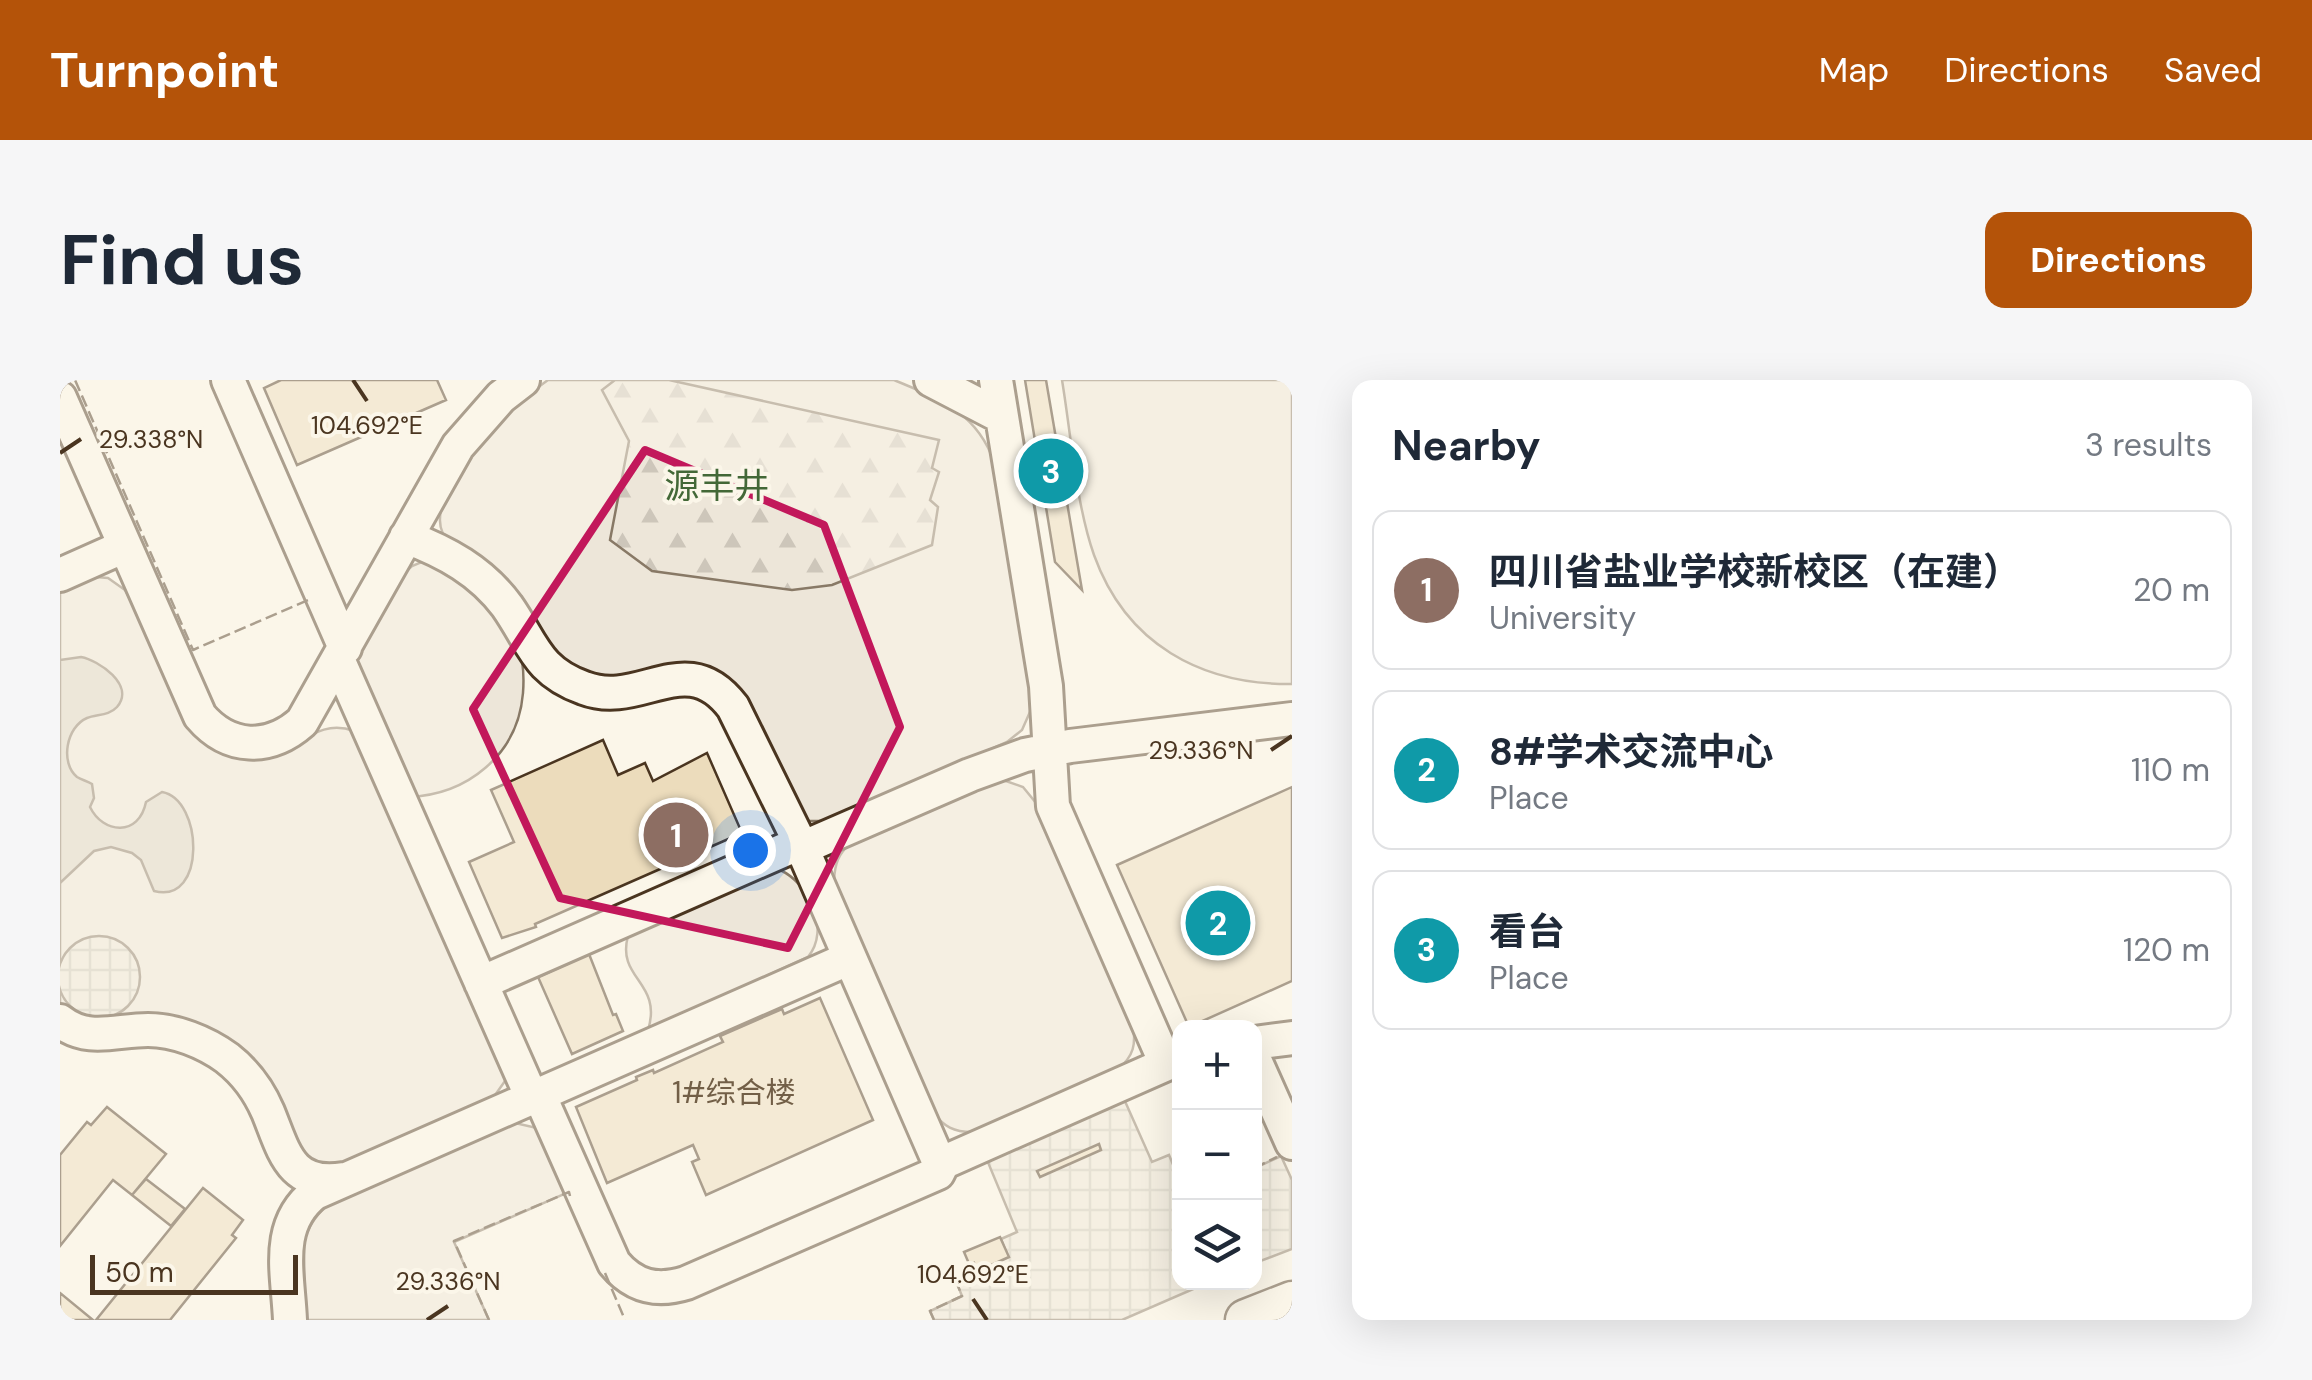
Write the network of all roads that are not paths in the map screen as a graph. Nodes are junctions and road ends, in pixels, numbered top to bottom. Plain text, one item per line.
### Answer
1 (228, 380) edge
2 (522, 380) edge
3 (931, 380) edge
4 (996, 380) edge
5 (60, 398) edge
6 (1002, 417) junction
7 (406, 538) junction
8 (125, 546) junction
9 (60, 575) edge
10 (342, 654) junction
11 (1292, 719) edge
12 (1050, 750) junction
13 (801, 846) junction
14 (850, 958) junction
15 (482, 983) junction
16 (66, 1036) edge
17 (1292, 1038) edge
18 (1262, 1041) edge
19 (1172, 1059) edge
20 (1172, 1061) edge
21 (1262, 1076) edge
22 (536, 1096) junction
23 (1292, 1143) edge
24 (283, 1154) junction
25 (940, 1164) junction
26 (348, 1179) junction
27 (287, 1240) junction
28 (1292, 1302) edge
29 (290, 1320) edge
30 (1246, 1320) edge

1 - 10 lane
2 - 7 lane
3 - 6 lane
4 - 6 lane
5 - 8 lane
6 - 12 lane
7 - 10 lane
7 - 13 lane
8 - 9 lane
8 - 10 lane
10 - 15 lane
11 - 12 lane
12 - 13 lane
12 - 19 lane
13 - 14 lane
13 - 15 lane
14 - 22 lane
14 - 25 lane
15 - 22 lane
16 - 24 lane
17 - 18 lane
20 - 25 lane
21 - 23 lane
22 - 25 lane
22 - 26 lane
24 - 26 lane
24 - 27 lane
26 - 27 lane
27 - 29 lane
28 - 30 main road

